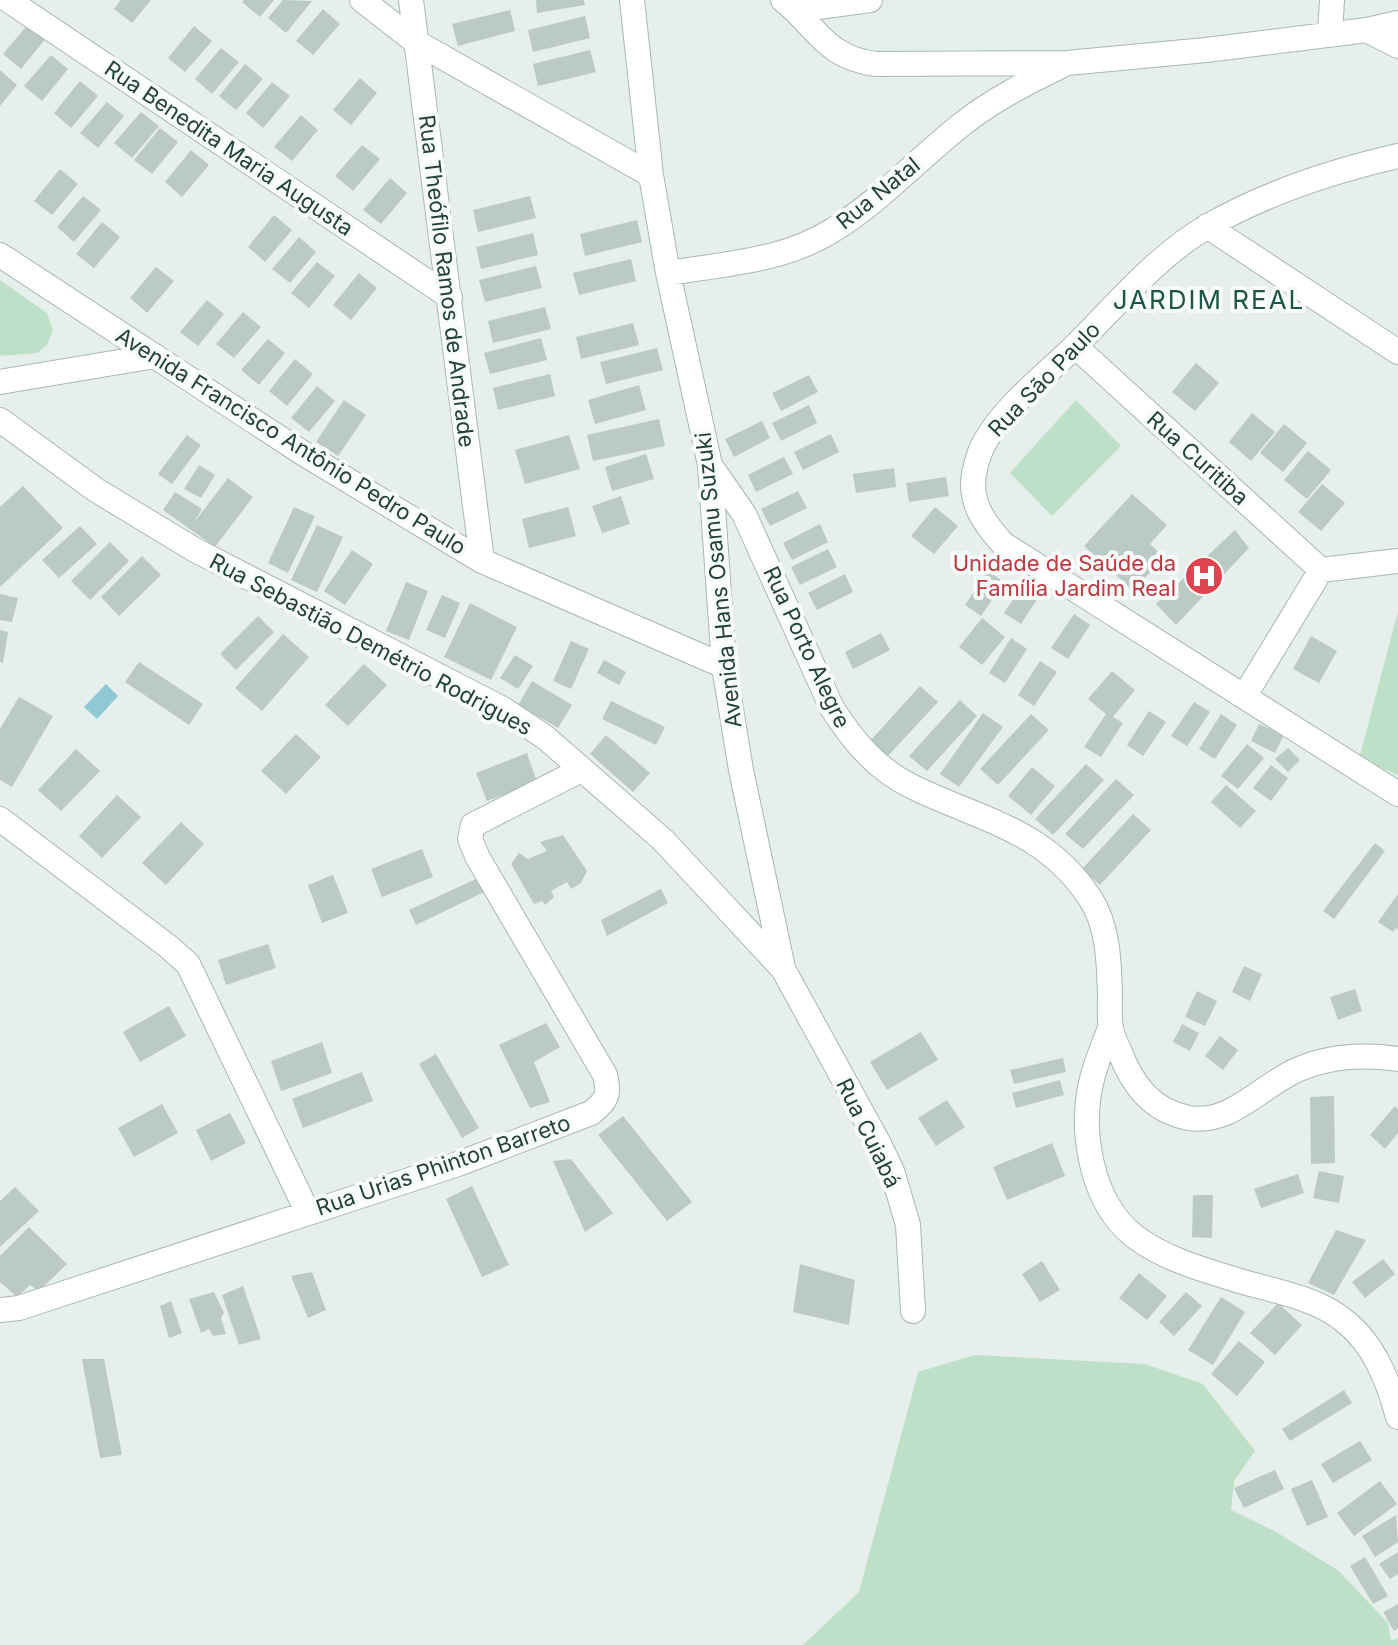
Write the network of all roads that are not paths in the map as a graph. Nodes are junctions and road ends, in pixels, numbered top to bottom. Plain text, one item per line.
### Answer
1 (8, 0) edge
2 (362, 0) edge
3 (411, 0) edge
4 (632, 0) edge
5 (870, 0) edge
6 (1332, 0) edge
7 (790, 5) edge
8 (1398, 23) edge
9 (1367, 30) junction
10 (1330, 33) junction
11 (416, 42) junction
12 (1398, 46) edge
13 (1067, 63) junction
14 (1398, 156) edge
15 (651, 175) junction
16 (1207, 226) junction
17 (0, 255) edge
18 (668, 273) junction
19 (450, 297) junction
20 (1075, 346) junction
21 (1398, 352) edge
22 (155, 356) junction
23 (0, 382) edge
24 (0, 420) edge
25 (710, 465) junction
26 (482, 561) junction
27 (1398, 561) edge
28 (1321, 570) junction
29 (724, 666) junction
30 (1245, 695) junction
31 (581, 770) junction
32 (1398, 794) edge
33 (0, 819) edge
34 (783, 969) junction
35 (1110, 1028) junction
36 (1398, 1059) edge
37 (308, 1213) junction
38 (0, 1310) edge
39 (913, 1311) dead end
40 (1398, 1417) edge

1 - 19 street, Rua Benedita Maria Augusta
2 - 11 street
3 - 11 street, Rua Theófilo Ramos de Andrade
4 - 15 street, Avenida Hans Osamu Suzuki
5 - 7 street
6 - 10 street
7 - 13 street
8 - 9 street
9 - 10 street
9 - 12 street
10 - 13 street
11 - 15 street
11 - 19 street, Rua Theófilo Ramos de Andrade
13 - 18 street, Rua Natal
14 - 16 street, Rua São Paulo
15 - 18 street, Avenida Hans Osamu Suzuki
16 - 20 street, Rua São Paulo
16 - 21 street
17 - 22 street, Avenida Francisco Antônio Pedro Paulo
18 - 25 street, Avenida Hans Osamu Suzuki
19 - 26 street, Rua Theófilo Ramos de Andrade
20 - 28 street, Rua Curitiba
20 - 30 street, Rua São Paulo
22 - 23 street
22 - 26 street, Avenida Francisco Antônio Pedro Paulo
24 - 31 street, Rua Sebastião Demétrio Rodrigues
25 - 29 street, Avenida Hans Osamu Suzuki
25 - 35 street, Rua Porto Alegre
26 - 29 street, Avenida Francisco Antônio Pedro Paulo
27 - 28 street
28 - 30 street
29 - 34 street, Avenida Hans Osamu Suzuki
30 - 32 street, Rua São Paulo
31 - 34 street, Rua Sebastião Demétrio Rodrigues
31 - 37 street, Rua Urias Phinton Barreto
33 - 37 street
34 - 39 street, Rua Cuiabá
35 - 36 street, Rua Porto Alegre
35 - 40 street
37 - 38 street, Rua Urias Phinton Barreto

